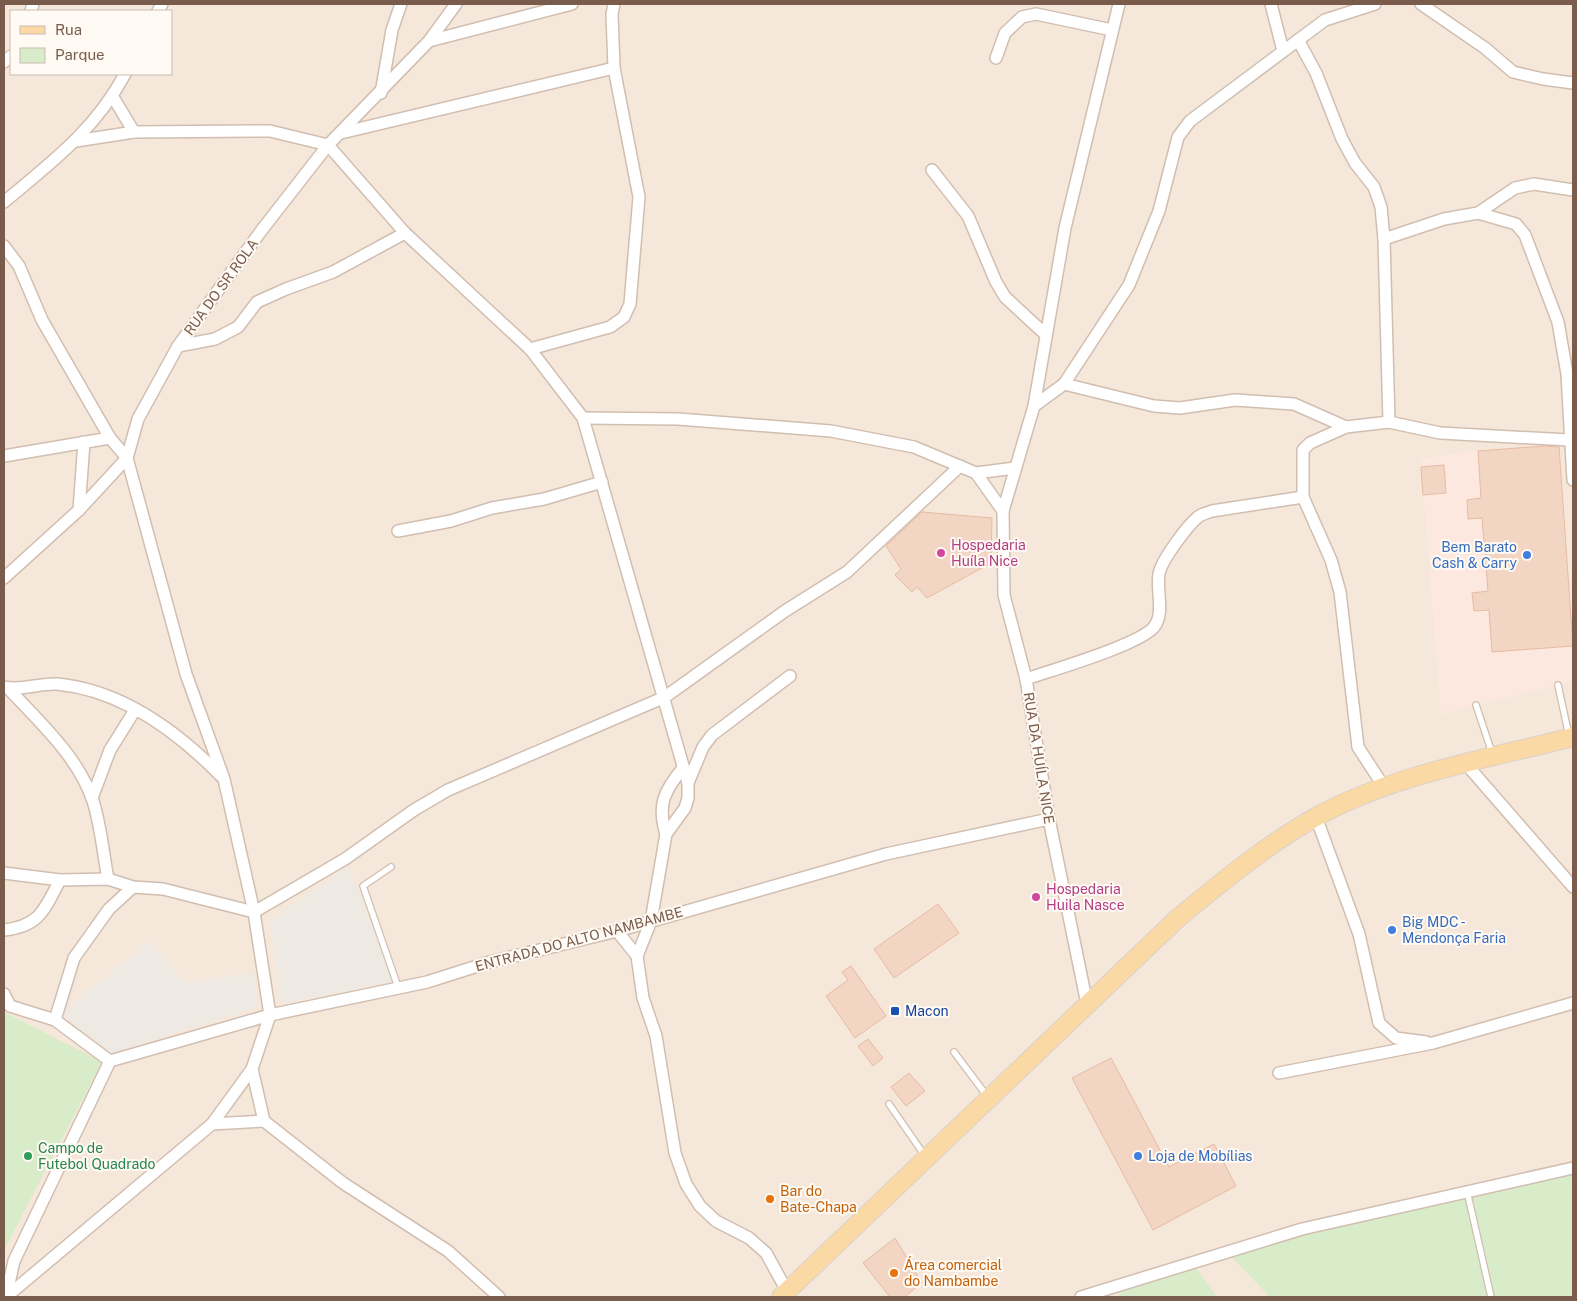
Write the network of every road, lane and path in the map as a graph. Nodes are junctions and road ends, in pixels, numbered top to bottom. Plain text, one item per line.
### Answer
1 (401, 4) edge
2 (456, 4) edge
3 (572, 4) edge
4 (614, 4) edge
5 (1119, 4) edge
6 (1271, 4) edge
7 (1375, 4) edge
8 (1421, 4) edge
9 (1112, 30) junction
10 (1298, 40) junction
11 (429, 41) junction
12 (1283, 51) junction
13 (996, 58) dead end
14 (614, 68) junction
15 (124, 75) edge
16 (1573, 83) edge
17 (381, 93) junction
18 (113, 97) junction
19 (134, 132) junction
20 (341, 133) junction
21 (76, 141) junction
22 (328, 145) junction
23 (932, 170) dead end
24 (1573, 190) edge
25 (4, 202) edge
26 (1478, 213) junction
27 (405, 233) junction
28 (1384, 239) junction
29 (4, 246) edge
30 (1045, 334) junction
31 (178, 346) junction
32 (530, 349) junction
33 (1064, 384) junction
34 (1034, 406) junction
35 (583, 418) junction
36 (1390, 422) junction
37 (1346, 427) junction
38 (110, 438) junction
39 (1569, 440) junction
40 (84, 442) junction
41 (4, 456) edge
42 (127, 458) junction
43 (960, 466) junction
44 (1015, 468) junction
45 (976, 473) junction
46 (1573, 480) edge
47 (602, 482) junction
48 (1303, 497) junction
49 (79, 510) junction
50 (1003, 511) junction
51 (398, 531) dead end
52 (4, 578) edge
53 (790, 676) dead end
54 (1026, 679) junction
55 (1558, 685) dead end
56 (6, 687) edge
57 (665, 697) junction
58 (1476, 705) dead end
59 (135, 710) junction
60 (1571, 738) edge
61 (1494, 757) junction
62 (1466, 764) junction
63 (683, 768) junction
64 (224, 779) junction
65 (688, 783) junction
66 (1384, 787) junction
67 (92, 798) junction
68 (1316, 817) junction
69 (1049, 819) junction
70 (666, 834) junction
71 (391, 867) dead end
72 (4, 873) edge
73 (108, 879) junction
74 (60, 880) junction
75 (133, 887) junction
76 (1573, 887) edge
77 (254, 912) junction
78 (650, 921) junction
79 (4, 930) edge
80 (617, 932) junction
81 (637, 956) junction
82 (399, 990) junction
83 (4, 994) edge
84 (1573, 1003) edge
85 (1087, 1004) junction
86 (270, 1015) junction
87 (55, 1020) junction
88 (1433, 1043) junction
89 (954, 1052) dead end
90 (110, 1061) junction
91 (252, 1069) junction
92 (1279, 1073) dead end
93 (989, 1098) junction
94 (889, 1104) dead end
95 (264, 1121) junction
96 (212, 1124) junction
97 (926, 1158) junction
98 (1573, 1168) edge
99 (1467, 1191) junction
100 (784, 1294) edge
101 (5, 1297) edge
102 (498, 1297) edge
103 (1081, 1297) edge
104 (1491, 1297) edge

1 - 17 street
2 - 11 street, RUA DO SR ROLA
3 - 11 street
4 - 14 street
5 - 9 street, RUA DA HUÍLA NICE
6 - 12 street
7 - 10 street
8 - 16 street
9 - 13 street
9 - 30 street, RUA DA HUÍLA NICE
10 - 12 street
10 - 28 street
11 - 17 street, RUA DO SR ROLA
12 - 33 street
14 - 20 street
14 - 32 street
15 - 18 street
17 - 20 street, RUA DO SR ROLA
18 - 19 street
18 - 21 street
19 - 21 street
19 - 22 street
20 - 22 street, RUA DO SR ROLA
21 - 25 street
22 - 27 street
22 - 31 street, RUA DO SR ROLA
23 - 30 street
24 - 26 street
26 - 28 street
26 - 39 street
27 - 31 street
27 - 32 street
28 - 36 street
29 - 38 street
30 - 34 street, RUA DA HUÍLA NICE
31 - 42 street, RUA DO SR ROLA
32 - 35 street
33 - 34 street
33 - 37 street
34 - 44 street, RUA DA HUÍLA NICE
35 - 43 street
35 - 47 street
36 - 37 street
36 - 39 street
37 - 48 street
38 - 40 street
38 - 42 street
39 - 46 street
40 - 41 street
40 - 49 street
42 - 49 street, RUA DO SR ROLA
42 - 64 street
43 - 45 street
43 - 57 street
44 - 45 street
44 - 50 street, RUA DA HUÍLA NICE
45 - 50 street
47 - 51 street
47 - 57 street
48 - 54 street
48 - 66 street
49 - 52 street, RUA DO SR ROLA
50 - 54 street, RUA DA HUÍLA NICE
53 - 65 street
54 - 69 street, RUA DA HUÍLA NICE
55 - 60 lane
56 - 59 street
56 - 67 street
57 - 63 street
57 - 77 street
58 - 61 lane
59 - 64 street
59 - 67 street
60 - 61 main road
61 - 62 main road
62 - 66 main road
62 - 76 street
63 - 65 street
63 - 70 street
64 - 77 street
65 - 70 street
66 - 68 main road
67 - 73 street
68 - 85 main road
68 - 88 street
69 - 78 street, ENTRADA DO ALTO NAMBAMBE
69 - 85 street, RUA DA HUÍLA NICE
70 - 78 street
71 - 82 lane
72 - 74 street
73 - 74 street
73 - 75 street
74 - 79 street
75 - 77 street
75 - 87 street
77 - 86 street
78 - 80 street, ENTRADA DO ALTO NAMBAMBE
78 - 81 street
80 - 81 street
80 - 82 street, ENTRADA DO ALTO NAMBAMBE
81 - 100 street
82 - 86 street, ENTRADA DO ALTO NAMBAMBE
83 - 87 street
84 - 88 street
85 - 93 main road
86 - 90 street, ENTRADA DO ALTO NAMBAMBE
86 - 91 street
87 - 90 street
88 - 92 street
89 - 93 lane
90 - 101 street
91 - 95 street
91 - 96 street
93 - 97 main road
94 - 97 lane
95 - 96 street
95 - 102 street
96 - 101 street
97 - 100 main road
98 - 99 street
99 - 103 street
99 - 104 lane

